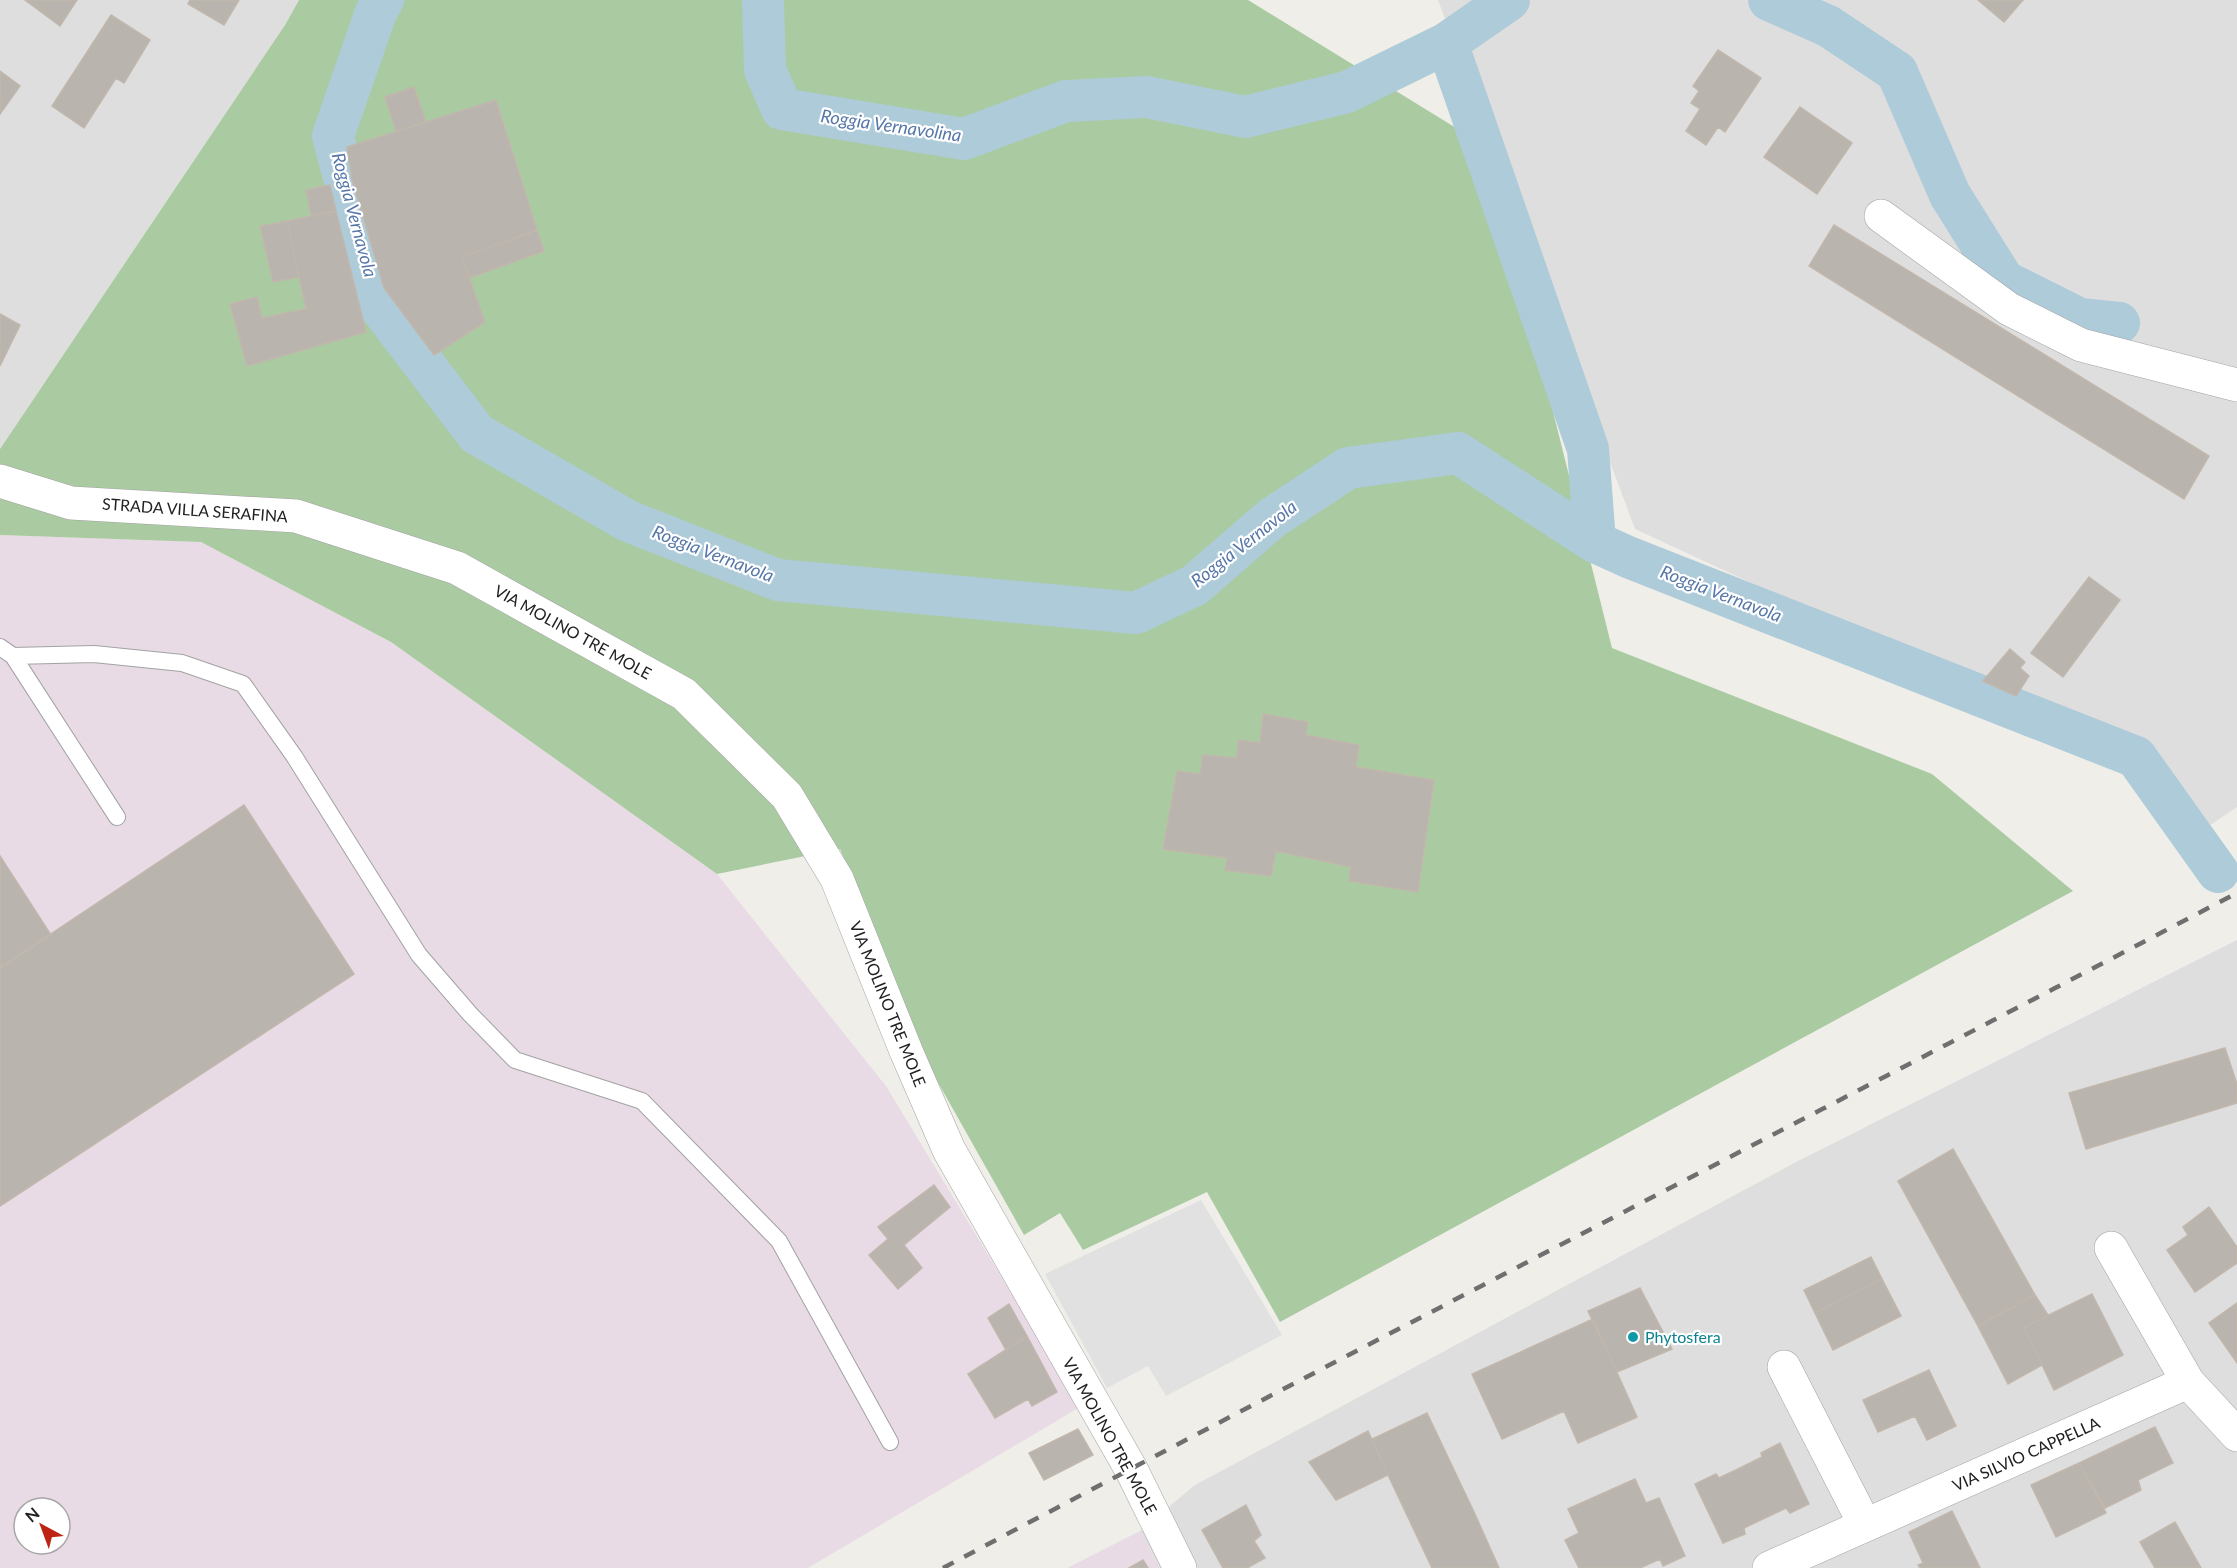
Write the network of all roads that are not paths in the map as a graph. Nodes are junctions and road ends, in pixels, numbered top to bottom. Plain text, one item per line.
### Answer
1 (1881, 216) dead end
2 (2237, 385) edge
3 (0, 481) edge
4 (458, 568) joint
5 (7, 651) edge
6 (117, 817) dead end
7 (2111, 1248) dead end
8 (1784, 1366) dead end
9 (2188, 1382) junction
10 (2237, 1436) edge
11 (890, 1442) dead end
12 (1865, 1525) junction
13 (1180, 1568) edge
14 (1769, 1568) edge

1 - 2 street
3 - 4 street, STRADA VILLA SERAFINA
4 - 13 street, VIA MOLINO TRE MOLE
5 - 6 lane
5 - 11 lane
7 - 9 street
8 - 12 street
9 - 10 street
9 - 12 street, VIA SILVIO CAPPELLA
12 - 14 street, VIA SILVIO CAPPELLA

